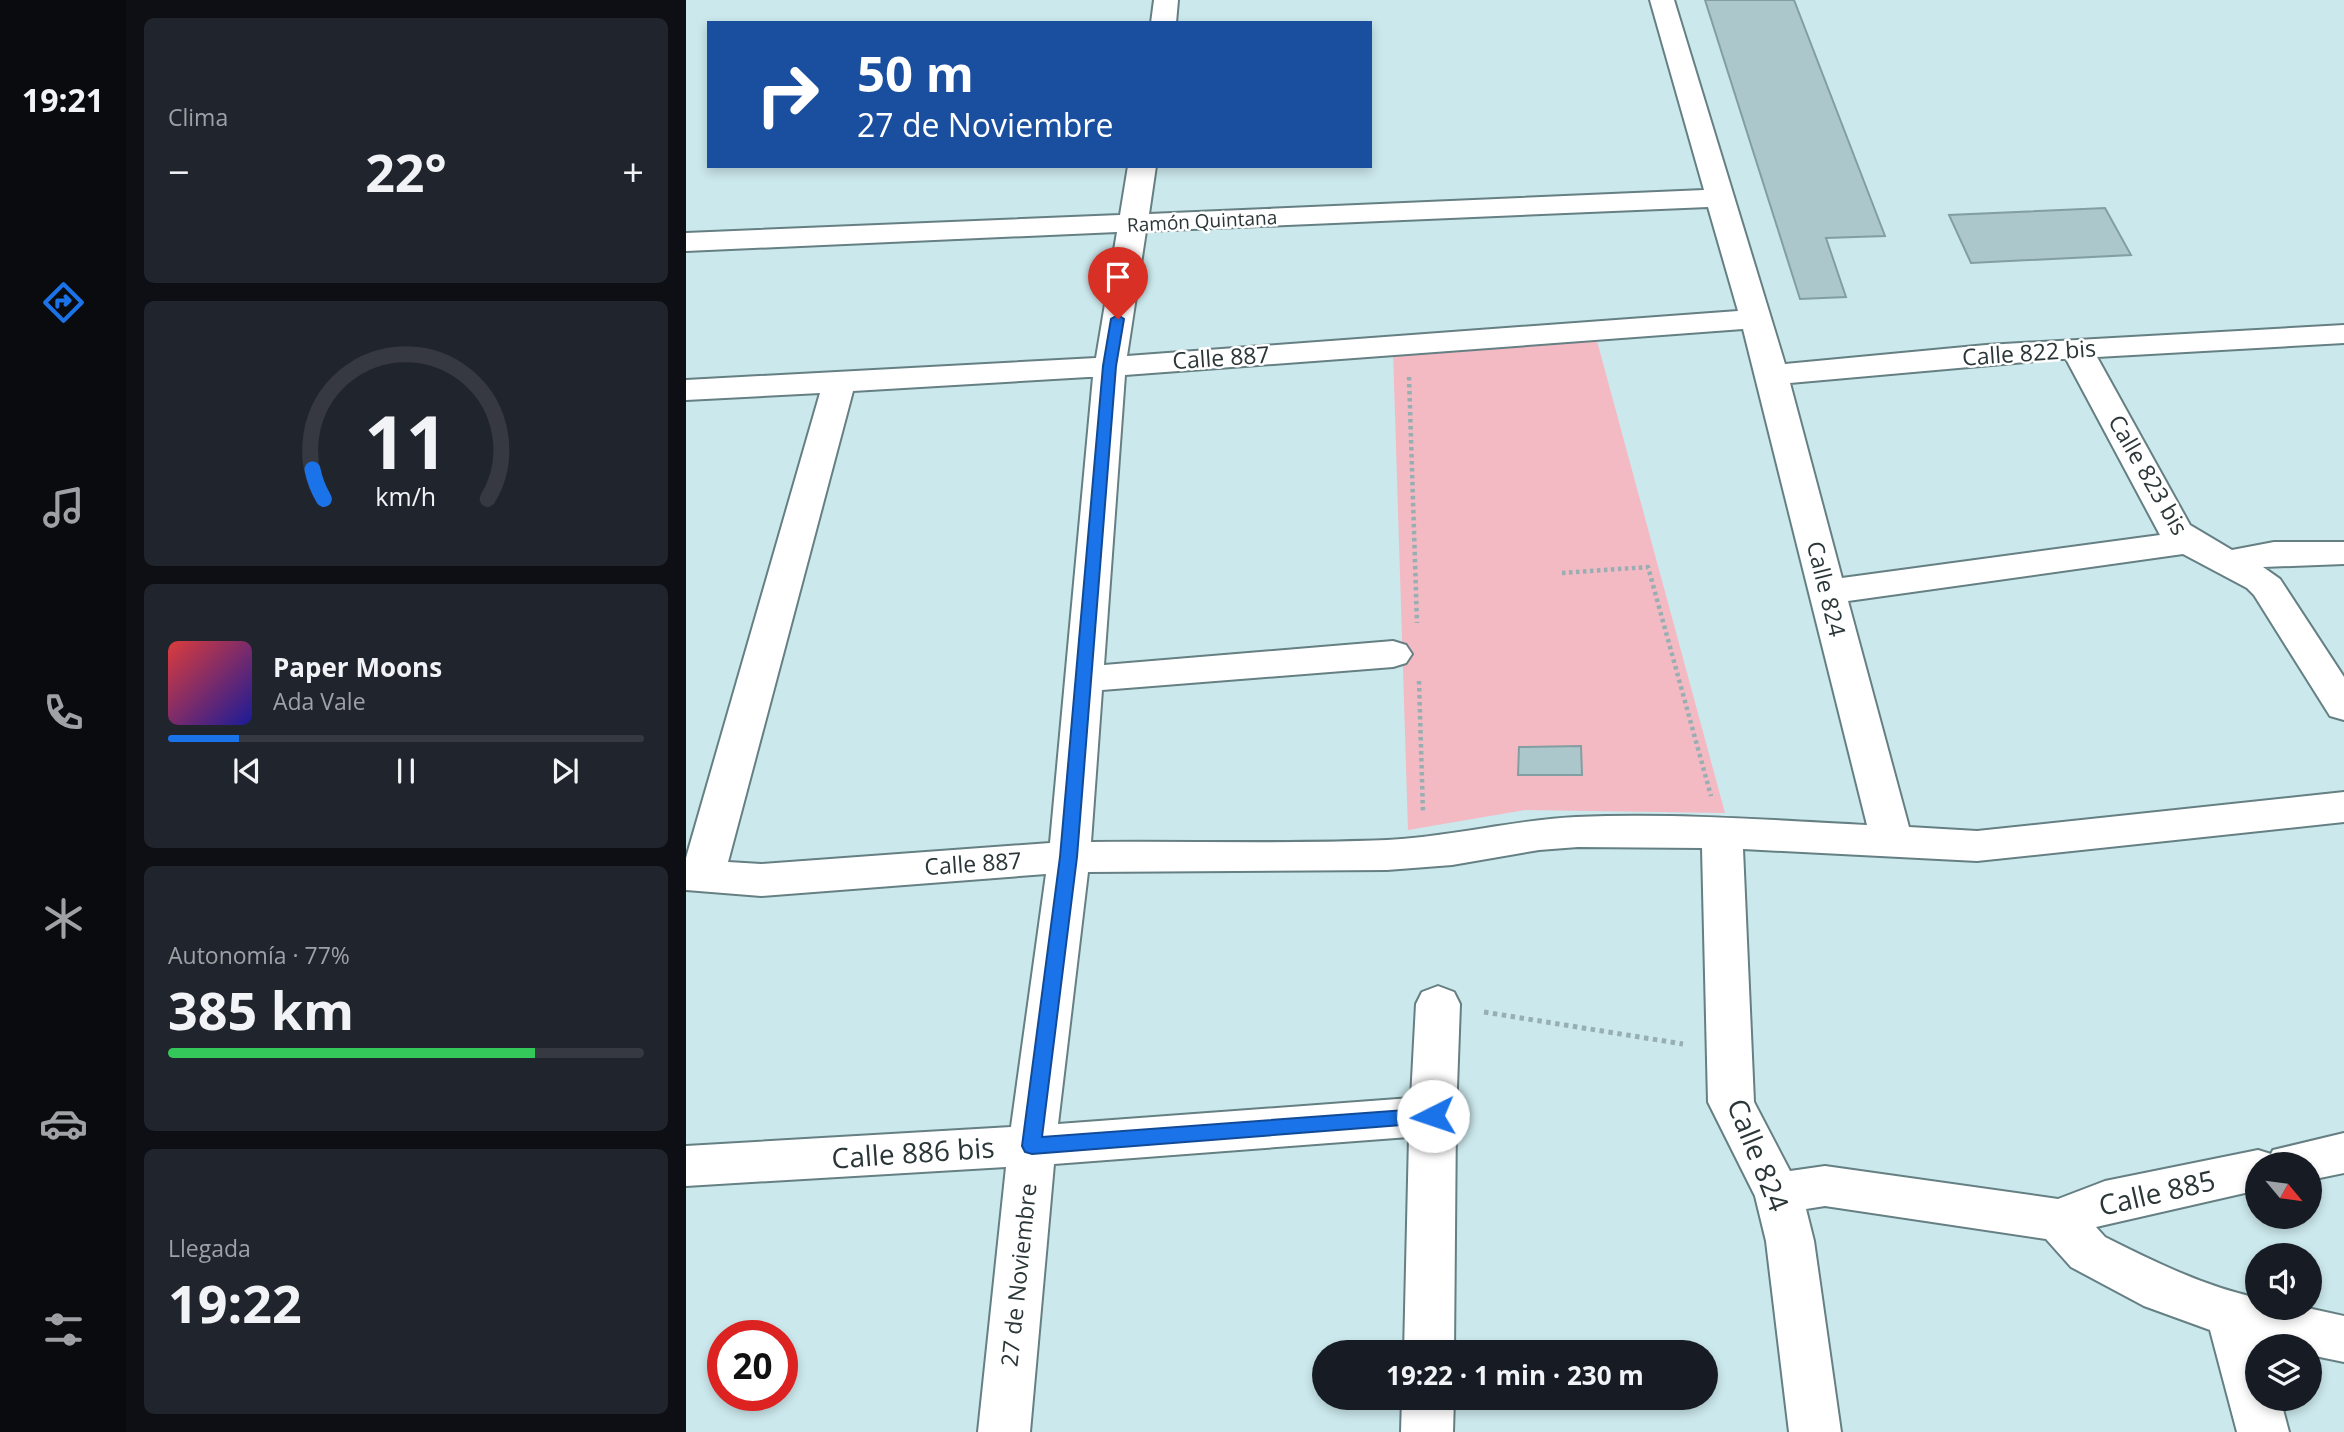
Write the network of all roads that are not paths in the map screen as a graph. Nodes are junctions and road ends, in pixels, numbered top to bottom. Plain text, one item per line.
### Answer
1 (1166, 0) edge
2 (1662, 0) edge
3 (1163, 21) edge
4 (1142, 168) edge
5 (1719, 198) junction
6 (1133, 225) junction
7 (686, 242) edge
8 (1756, 319) junction
9 (2344, 334) edge
10 (2077, 350) junction
11 (1110, 366) junction
12 (1772, 375) junction
13 (839, 384) junction
14 (686, 390) edge
15 (2188, 542) junction
16 (2344, 553) edge
17 (2226, 563) junction
18 (1826, 592) junction
19 (1410, 654) road end
20 (1085, 679) junction
21 (2344, 707) edge
22 (2344, 807) edge
23 (1722, 834) junction
24 (1892, 842) junction
25 (1069, 857) junction
26 (695, 875) edge
27 (1438, 1004) road end
28 (1433, 1116) junction
29 (1032, 1146) junction
30 (2344, 1153) edge
31 (2322, 1157) edge
32 (686, 1166) edge
33 (2245, 1173) edge
34 (1778, 1193) junction
35 (2059, 1220) junction
36 (2231, 1315) junction
37 (2344, 1339) edge
38 (1429, 1340) edge
39 (1428, 1410) edge
40 (1004, 1432) edge
41 (1427, 1432) edge
42 (1815, 1432) edge
43 (2263, 1432) edge

1 - 3 street
2 - 5 street
4 - 6 street, 27 de Noviembre
5 - 6 street, Ramón Quintana
5 - 8 street
6 - 7 street, Ramón Quintana
6 - 11 street, 27 de Noviembre
8 - 11 street, Calle 887
8 - 12 street
9 - 10 street, Calle 822 bis
10 - 12 street, Calle 822 bis
10 - 15 street, Calle 823 bis
11 - 13 street, Calle 887
11 - 20 street, 27 de Noviembre
12 - 18 street, Calle 824
13 - 14 street, Calle 887
13 - 26 street
15 - 17 street, Calle 823 bis
15 - 18 street
16 - 17 street
17 - 21 street, Calle 823 bis
18 - 24 street, Calle 824
19 - 20 street
20 - 25 street, 27 de Noviembre
22 - 24 street, Calle 887
23 - 24 street, Calle 887
23 - 25 street, Calle 887
23 - 34 street, Calle 824
25 - 26 street, Calle 887
25 - 29 street, 27 de Noviembre
27 - 28 street
28 - 29 street, Calle 886 bis
28 - 38 street
29 - 32 street, Calle 886 bis
29 - 40 street, 27 de Noviembre
30 - 31 street
33 - 35 street, Calle 885
34 - 35 street
34 - 42 street, Calle 824
35 - 36 street
36 - 37 street
36 - 43 street
39 - 41 street

